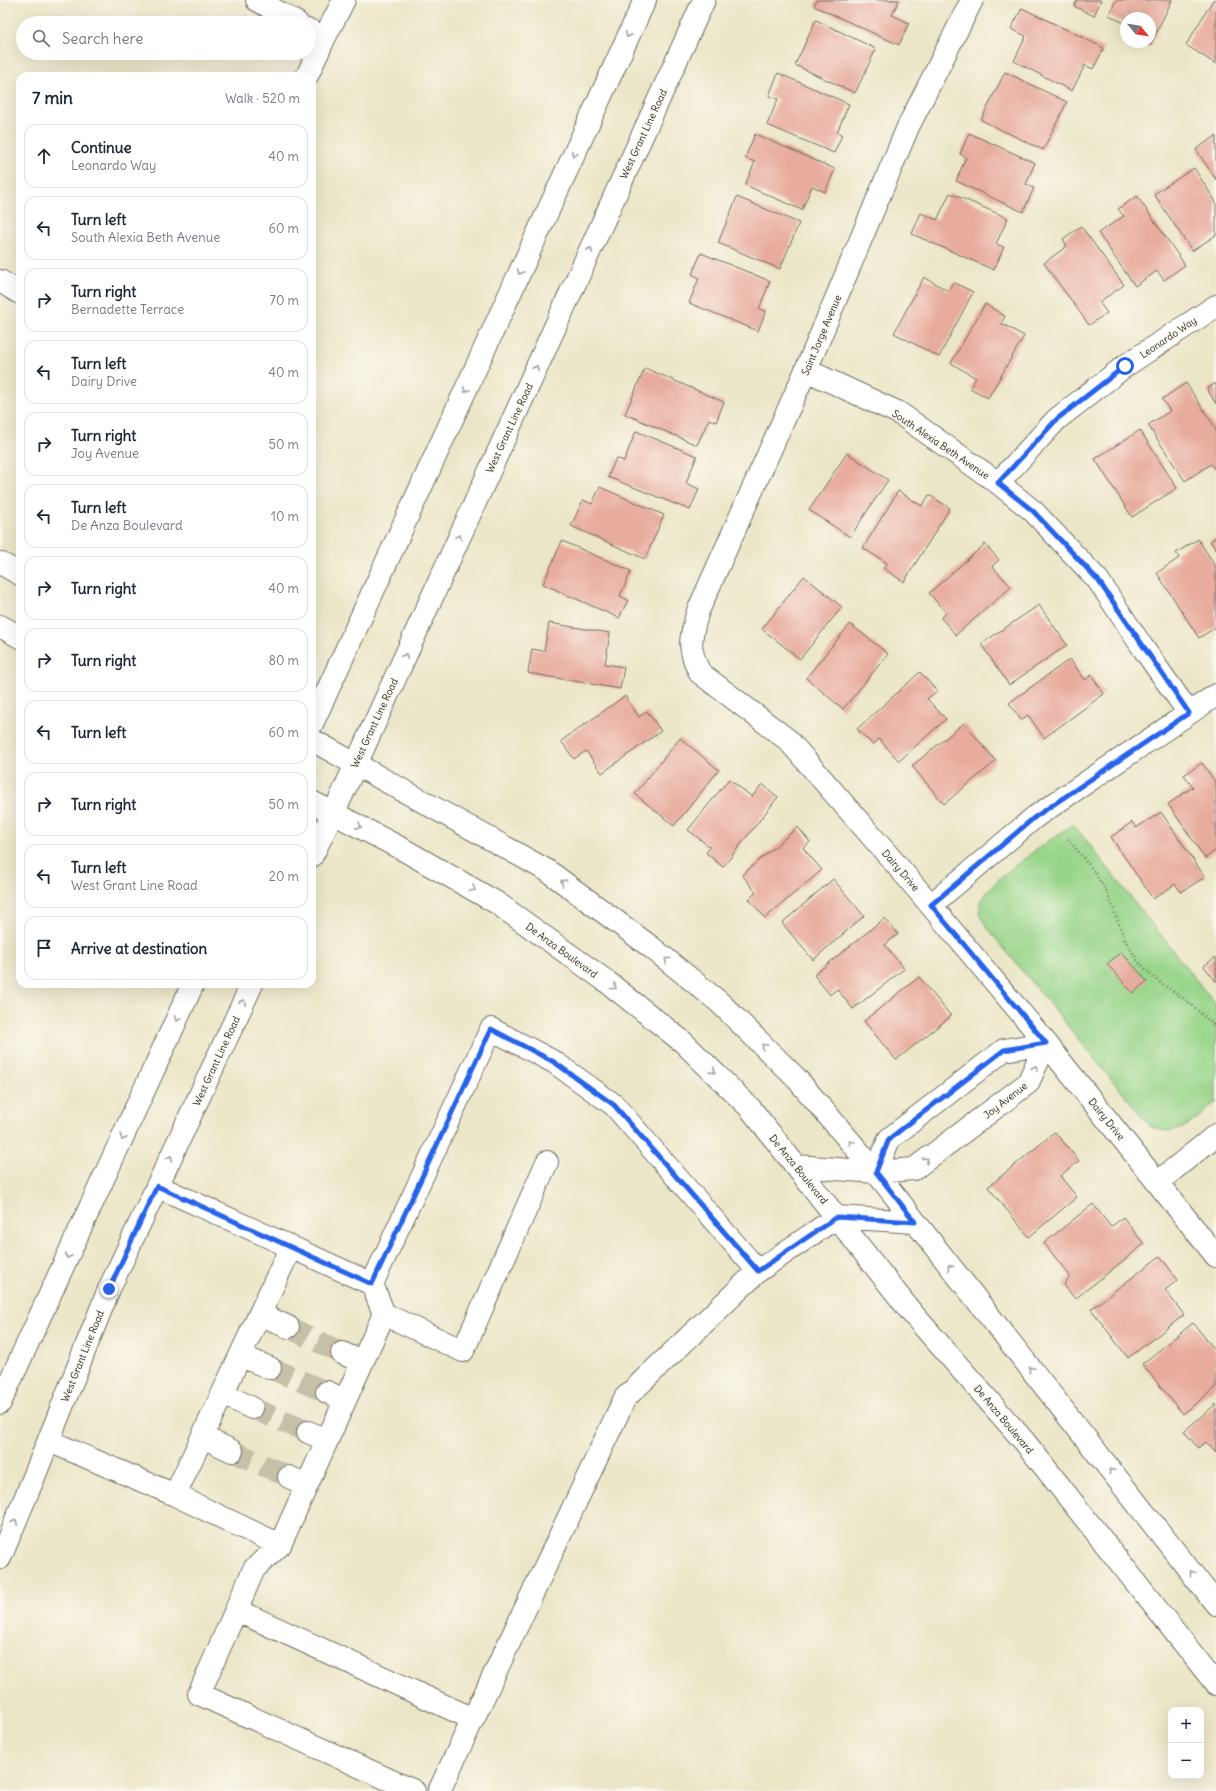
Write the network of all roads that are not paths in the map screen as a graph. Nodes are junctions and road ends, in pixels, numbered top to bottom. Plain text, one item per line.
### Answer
1 (257, 0) edge
2 (344, 0) edge
3 (645, 0) edge
4 (704, 0) edge
5 (972, 0) edge
6 (285, 16) edge
7 (316, 34) edge
8 (310, 60) edge
9 (308, 72) edge
10 (0, 281) edge
11 (16, 291) edge
12 (1216, 306) edge
13 (806, 370) junction
14 (998, 483) junction
15 (0, 563) edge
16 (16, 572) edge
17 (0, 626) edge
18 (16, 635) edge
19 (700, 673) joint
20 (1216, 695) edge
21 (1189, 713) junction
22 (316, 715) edge
23 (316, 742) edge
24 (355, 764) junction
25 (316, 804) edge
26 (333, 813) junction
27 (316, 848) edge
28 (931, 905) junction
29 (192, 988) edge
30 (250, 988) edge
31 (1046, 1043) junction
32 (1216, 1135) edge
33 (547, 1162) dead end
34 (797, 1166) junction
35 (876, 1172) junction
36 (1158, 1182) junction
37 (157, 1186) junction
38 (837, 1217) junction
39 (915, 1222) junction
40 (291, 1247) junction
41 (1216, 1256) edge
42 (758, 1271) junction
43 (372, 1284) junction
44 (260, 1314) junction
45 (384, 1314) junction
46 (288, 1327) tunnel mouth
47 (342, 1352) tunnel mouth
48 (241, 1356) junction
49 (362, 1362) junction
50 (270, 1368) tunnel mouth
51 (223, 1394) junction
52 (0, 1402) edge
53 (252, 1408) tunnel mouth
54 (203, 1437) junction
55 (48, 1441) junction
56 (232, 1450) tunnel mouth
57 (175, 1495) junction
58 (280, 1545) junction
59 (0, 1558) edge
60 (1216, 1604) edge
61 (236, 1610) junction
62 (1216, 1684) edge
63 (473, 1719) junction
64 (414, 1791) edge
65 (439, 1791) edge

1 - 6 street
2 - 7 street
3 -> 22 street
24 -> 4 street, West Grant Line Road
5 - 13 street, Saint Jorge Avenue
8 - 9 street
10 - 11 street
12 - 14 street, Leonardo Way
13 - 14 street, South Alexia Beth Avenue
13 - 19 street, Saint Jorge Avenue
14 - 21 street, South Alexia Beth Avenue
15 - 16 street
17 - 18 street
19 - 28 street, Dairy Drive
20 - 21 street
21 - 28 street
23 - 24 street
24 - 26 street, West Grant Line Road
35 -> 24 street
25 - 26 street, De Anza Boulevard
26 - 27 street, West Grant Line Road
26 -> 34 street, De Anza Boulevard
28 - 31 street, Dairy Drive
29 -> 52 street
37 -> 30 street, West Grant Line Road
31 - 35 street
35 -> 31 street, Joy Avenue
31 - 36 street, Dairy Drive
32 - 36 street
33 - 45 street
34 - 35 street, Joy Avenue
34 - 38 street, De Anza Boulevard
35 - 39 street
36 - 41 street, Dairy Drive
37 - 40 street
37 - 55 street, West Grant Line Road
38 - 39 street
38 - 42 street
38 - 62 street, De Anza Boulevard
60 -> 39 street
40 - 43 street
40 - 44 street
42 - 43 street
42 - 63 street
43 - 45 street
44 - 46 street
44 - 48 street
45 - 49 street
47 - 49 street
48 - 50 street
48 - 51 street
49 - 58 street
51 - 53 street
51 - 54 street
54 - 56 street
54 - 57 street
55 - 57 street
59 -> 55 street, West Grant Line Road
57 - 58 street
58 - 61 street
61 - 63 street
61 - 64 street
63 - 65 street

